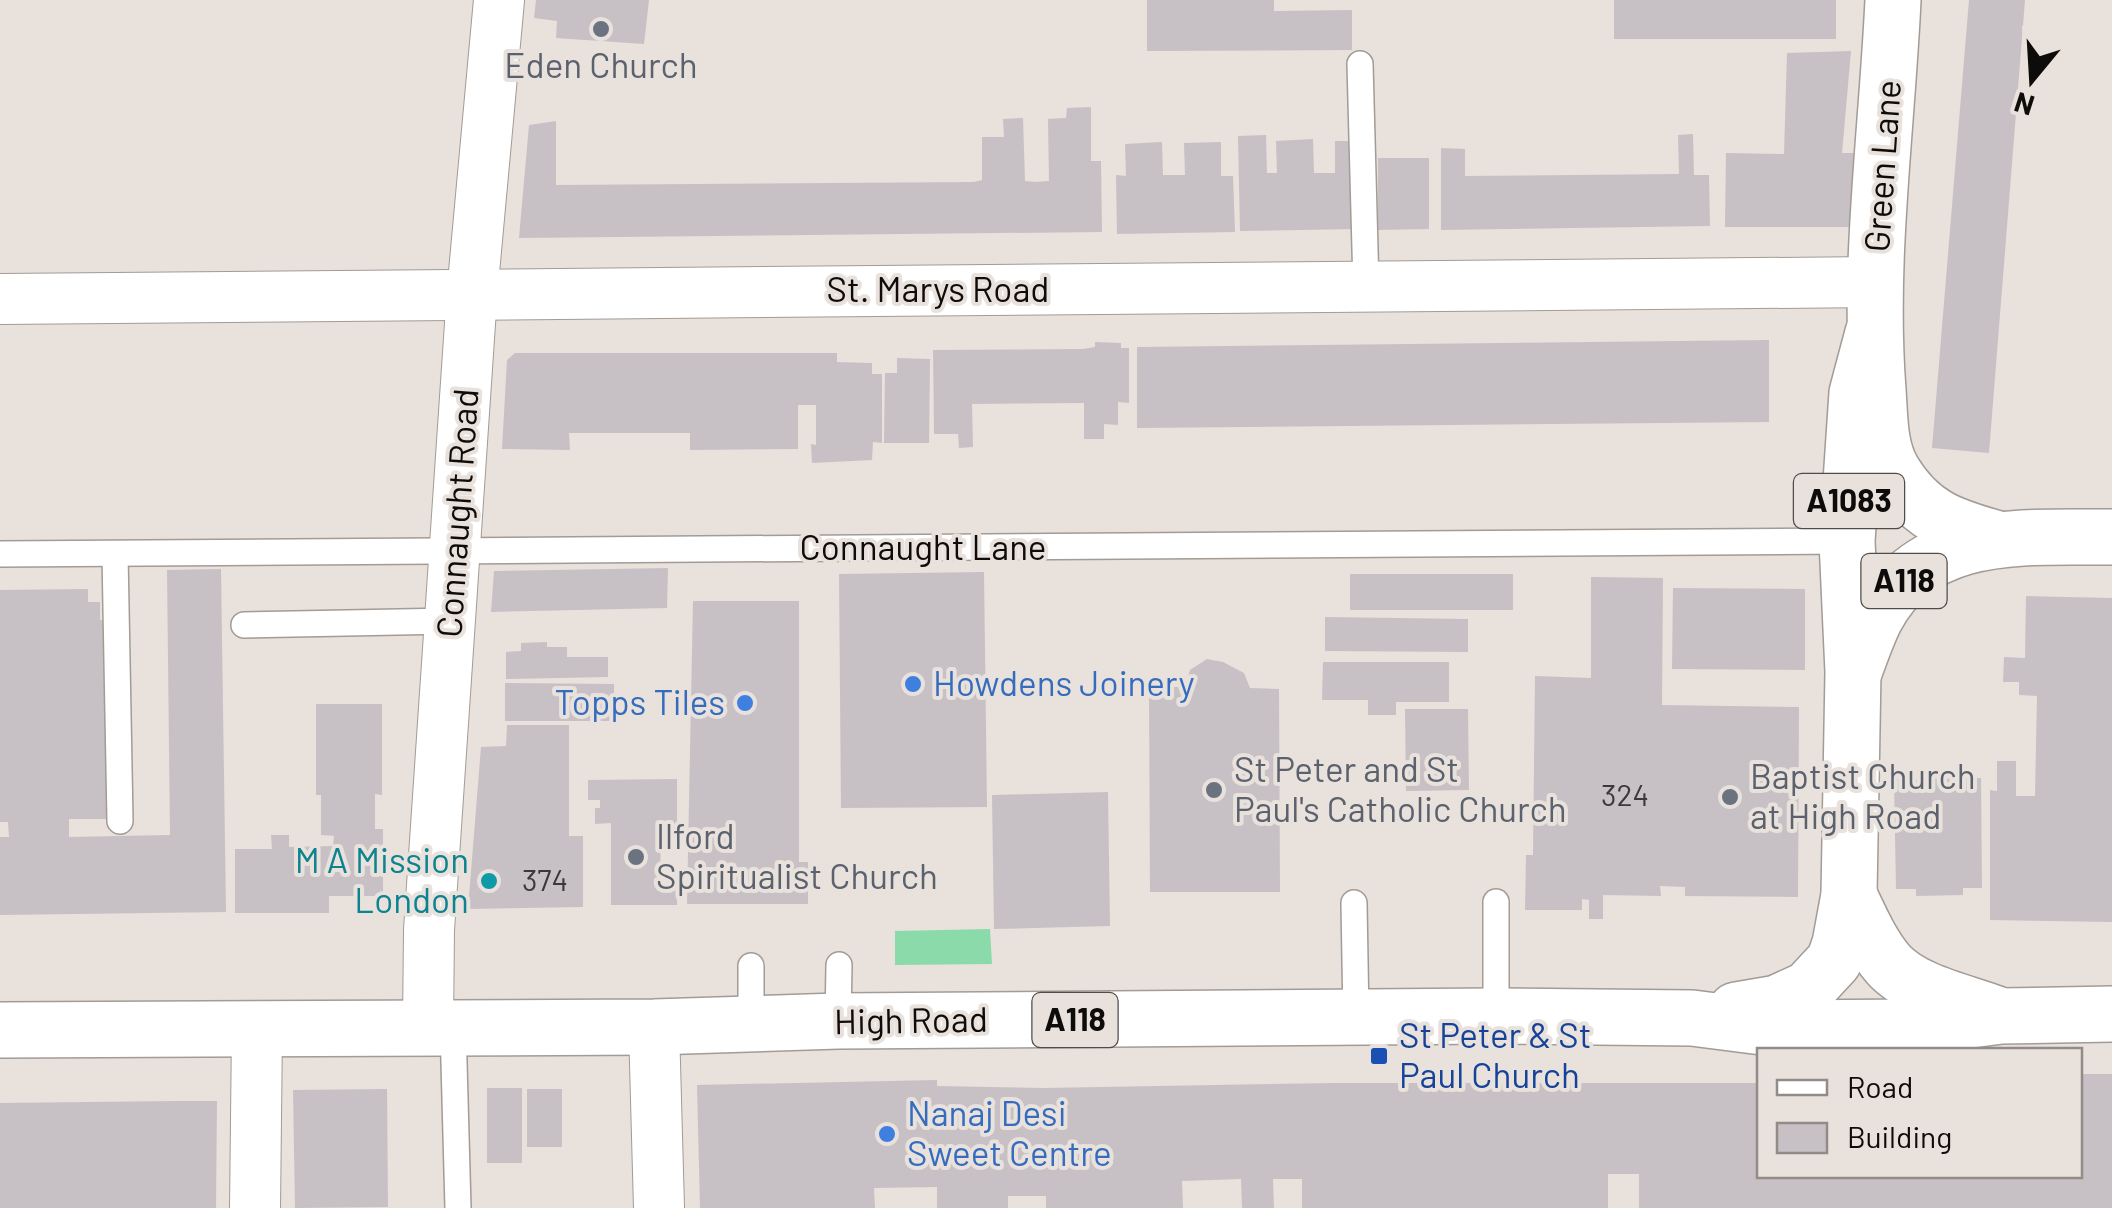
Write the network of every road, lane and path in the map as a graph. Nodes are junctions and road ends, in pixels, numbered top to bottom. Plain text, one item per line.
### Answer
1 (498, 0) edge
2 (1892, 0) edge
3 (1360, 64) dead end
4 (1366, 286) junction
5 (472, 294) junction
6 (0, 300) edge
7 (1875, 308) junction
8 (2112, 536) edge
9 (1998, 539) junction
10 (1846, 541) junction
11 (456, 552) junction
12 (0, 554) edge
13 (115, 554) junction
14 (451, 621) junction
15 (244, 625) dead end
16 (1854, 672) junction
17 (120, 821) dead end
18 (1849, 896) junction
19 (1496, 902) dead end
20 (1354, 903) dead end
21 (839, 965) dead end
22 (751, 966) dead end
23 (2112, 1014) edge
24 (1496, 1016) junction
25 (2001, 1016) junction
26 (1356, 1018) junction
27 (1692, 1018) junction
28 (838, 1021) junction
29 (751, 1024) junction
30 (441, 1026) junction
31 (654, 1027) junction
32 (0, 1030) edge
33 (257, 1030) junction
34 (254, 1208) edge
35 (458, 1208) edge
36 (659, 1208) edge

1 - 5 street, Connaught Road
2 - 7 main road, Green Lane / A1083
3 - 4 lane
4 - 5 street, St. Marys Road
4 - 7 street, St. Marys Road
5 - 6 street, St. Marys Road
5 - 11 street, Connaught Road
7 - 9 main road, Green Lane / A1083
7 - 10 main road, Green Lane / A1083
8 - 9 main road, Green Lane / A118
9 - 16 main road, Green Lane / A118
10 - 11 lane, Connaught Lane
10 - 16 main road, Green Lane / A1083
11 - 13 lane, Connaught Lane
11 - 14 street, Connaught Road
12 - 13 lane, Connaught Lane
13 - 17 lane
14 - 15 lane
14 - 30 street, Connaught Road
16 - 18 main road, Green Lane / A118
18 - 25 main road, High Road / A118
18 - 27 main road, Green Lane / A118
19 - 24 lane
20 - 26 lane
21 - 28 lane
22 - 29 lane
23 - 25 main road, High Road / A118
24 - 26 main road, High Road / A118
24 - 27 main road, High Road / A118
25 - 27 main road, High Road / A118
26 - 28 main road, High Road / A118
28 - 29 main road, High Road / A118
29 - 31 main road, High Road / A118
30 - 31 main road, High Road / A118
30 - 33 main road, High Road / A118
30 - 35 lane
31 - 36 street
32 - 33 main road, High Road / A118
33 - 34 street

